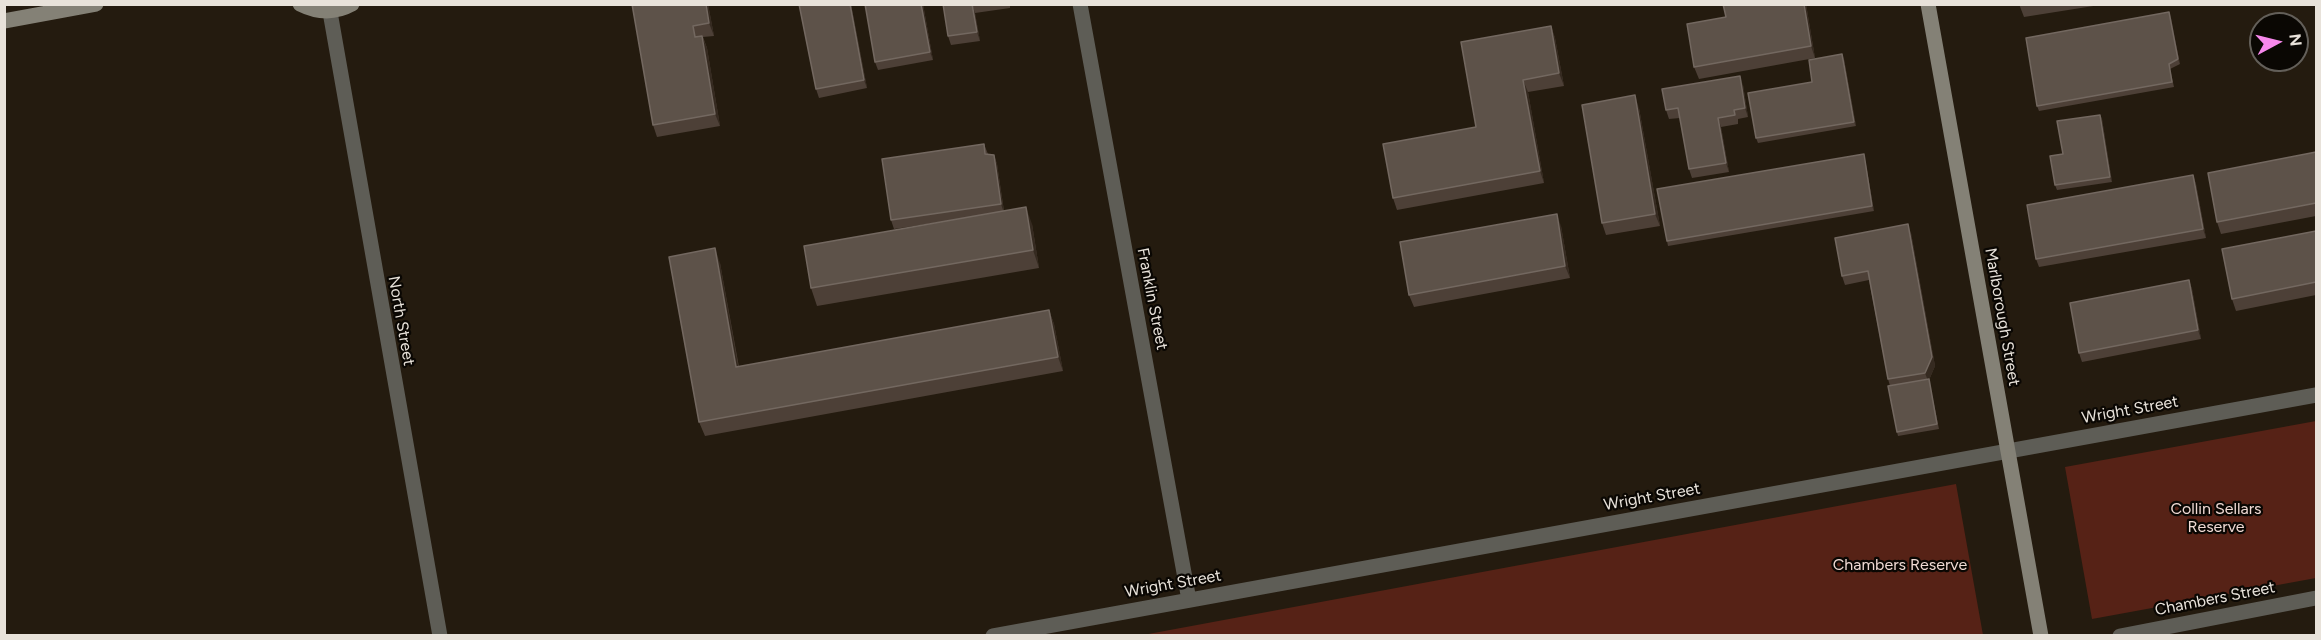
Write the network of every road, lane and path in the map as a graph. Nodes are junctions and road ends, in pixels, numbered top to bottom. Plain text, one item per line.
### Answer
1 (96, 4) edge
2 (300, 4) edge
3 (352, 4) edge
4 (1080, 4) edge
5 (1928, 4) edge
6 (330, 12) junction
7 (4, 21) edge
8 (2316, 395) edge
9 (2008, 451) junction
10 (2316, 598) edge
11 (1189, 600) junction
12 (440, 636) edge
13 (993, 636) edge
14 (2040, 636) edge
15 (2120, 636) edge

1 - 7 street
2 - 6 street
3 - 6 street
4 - 11 street, Franklin Street
5 - 9 street, Marlborough Street
6 - 12 street, North Street
8 - 9 street, Wright Street
9 - 11 street, Wright Street
9 - 14 street, Marlborough Street
10 - 15 street, Chambers Street
11 - 13 street, Wright Street

